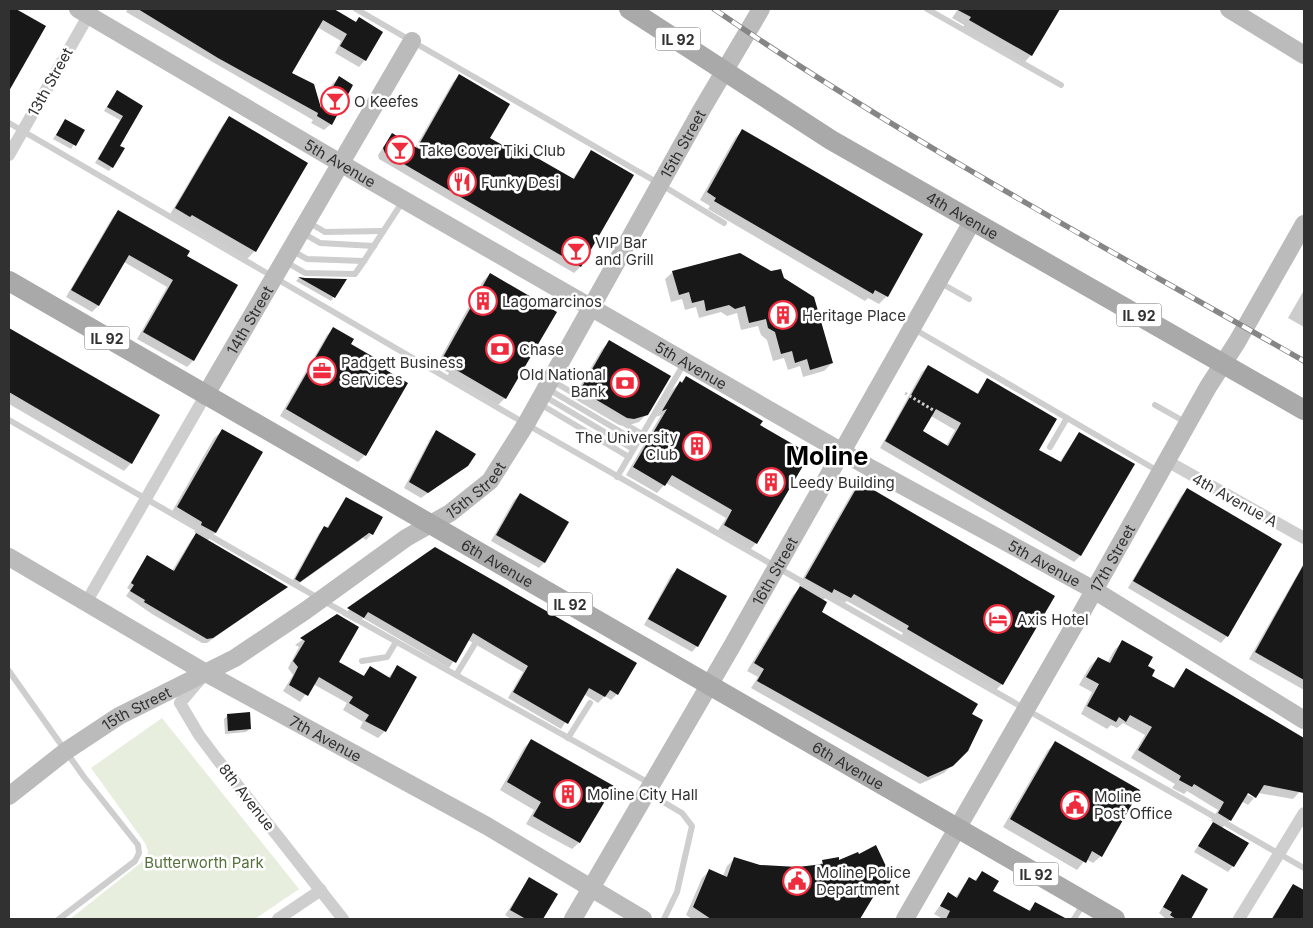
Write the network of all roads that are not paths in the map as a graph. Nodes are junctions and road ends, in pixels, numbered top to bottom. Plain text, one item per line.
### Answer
1 (356, 9) edge
2 (629, 9) edge
3 (761, 9) edge
4 (927, 9) edge
5 (1229, 9) edge
6 (86, 11) edge
7 (412, 41) junction
8 (1304, 55) edge
9 (726, 71) junction
10 (1061, 85) dead end
11 (9, 123) edge
12 (23, 131) junction
13 (9, 155) edge
14 (341, 164) junction
15 (660, 184) junction
16 (404, 200) junction
17 (973, 220) junction
18 (724, 223) dead end
19 (1304, 224) edge
20 (304, 227) junction
21 (383, 231) junction
22 (374, 246) junction
23 (287, 255) junction
24 (364, 261) junction
25 (274, 278) junction
26 (9, 281) edge
27 (938, 281) junction
28 (969, 299) dead end
29 (592, 308) junction
30 (911, 327) junction
31 (686, 361) junction
32 (1223, 363) junction
33 (544, 391) junction
34 (205, 396) junction
35 (1156, 405) dead end
36 (1304, 410) edge
37 (1067, 418) junction
38 (9, 420) edge
39 (526, 424) junction
40 (1187, 424) junction
41 (642, 434) junction
42 (638, 442) junction
43 (1050, 447) dead end
44 (633, 449) junction
45 (842, 451) junction
46 (629, 457) junction
47 (1163, 467) junction
48 (617, 477) junction
49 (146, 498) junction
50 (431, 524) junction
51 (1304, 538) edge
52 (10, 560) edge
53 (776, 568) junction
54 (1094, 590) junction
55 (320, 599) junction
56 (87, 601) junction
57 (396, 642) junction
58 (476, 642) dead end
59 (362, 661) dead end
60 (9, 671) edge
61 (206, 673) junction
62 (456, 675) junction
63 (709, 684) junction
64 (590, 703) dead end
65 (1025, 707) junction
66 (1304, 720) edge
67 (568, 738) junction
68 (66, 751) junction
69 (649, 788) junction
70 (9, 796) edge
71 (1304, 813) edge
72 (957, 828) junction
73 (1279, 853) junction
74 (1304, 868) edge
75 (591, 889) junction
76 (321, 890) junction
77 (1085, 902) junction
78 (59, 919) edge
79 (278, 919) edge
80 (343, 919) edge
81 (573, 919) edge
82 (643, 919) edge
83 (664, 919) edge
84 (905, 919) edge
85 (1074, 919) edge
86 (1115, 919) edge
87 (1239, 919) edge

1 - 7 lane
2 - 9 main road, 4th Avenue / IL 92
3 - 9 street, 15th Street
4 - 10 lane
5 - 8 street
6 - 12 street, 13th Street
6 - 14 street, 5th Avenue
7 - 14 street, 14th Street
7 - 15 lane
9 - 15 street, 15th Street
9 - 17 main road, 4th Avenue / IL 92
11 - 12 lane
12 - 13 street, 13th Street
12 - 25 lane
14 - 16 street, 5th Avenue
14 - 20 street, 14th Street
15 - 18 lane
15 - 29 street, 15th Street
16 - 21 lane
16 - 29 street, 5th Avenue
17 - 27 street, 16th Street
17 - 32 main road, 4th Avenue / IL 92
19 - 32 street, 17th Street
20 - 21 lane
20 - 22 lane
20 - 23 street, 14th Street
21 - 22 lane
22 - 24 lane
23 - 24 lane
23 - 24 lane
23 - 25 street, 14th Street
25 - 34 street, 14th Street
25 - 39 lane
26 - 34 main road, 6th Avenue / IL 92
27 - 28 lane
27 - 30 street, 16th Street
29 - 31 street, 5th Avenue
29 - 33 street, 15th Street
30 - 37 lane
30 - 45 street, 16th Street
31 - 41 lane
31 - 45 street, 5th Avenue
32 - 36 main road, 4th Avenue / IL 92
32 - 40 street, 17th Street
33 - 39 street, 15th Street
33 - 41 lane
33 - 42 lane
33 - 44 lane
33 - 46 lane
34 - 49 street, 14th Street
34 - 50 main road, 6th Avenue / IL 92
35 - 40 lane
37 - 43 lane
37 - 47 lane
38 - 49 lane
39 - 48 lane
39 - 50 street, 15th Street
40 - 47 street, 17th Street
41 - 42 lane
42 - 44 lane
44 - 46 lane
45 - 53 street, 16th Street
45 - 54 street, 5th Avenue
46 - 48 lane
47 - 51 street, 4th Avenue A
47 - 54 street, 17th Street
48 - 53 lane
49 - 55 lane
49 - 56 street, 14th Street
50 - 55 street, 15th Street
50 - 63 main road, 6th Avenue / IL 92
52 - 56 street, 7th Avenue
53 - 63 street, 16th Street
53 - 65 lane
54 - 65 street, 17th Street
54 - 66 street, 5th Avenue
55 - 57 lane
55 - 61 street, 15th Street
56 - 61 street, 7th Avenue
57 - 59 lane
57 - 62 lane
58 - 62 lane
60 - 68 lane
61 - 68 street, 15th Street
61 - 75 street, 7th Avenue
61 - 76 street, 8th Avenue
62 - 67 lane
63 - 69 street, 16th Street
63 - 72 main road, 6th Avenue / IL 92
64 - 67 lane
65 - 72 street, 17th Street
65 - 73 lane
67 - 69 lane
68 - 70 street, 15th Street
68 - 78 lane
69 - 75 street, 16th Street
69 - 83 lane
71 - 73 street
72 - 77 main road, 6th Avenue / IL 92
72 - 84 street, 17th Street
73 - 74 lane
73 - 87 street
75 - 81 street, 16th Street
75 - 82 street, 7th Avenue
76 - 79 street
76 - 80 street, 8th Avenue
77 - 85 lane
77 - 86 main road, 6th Avenue / IL 92

